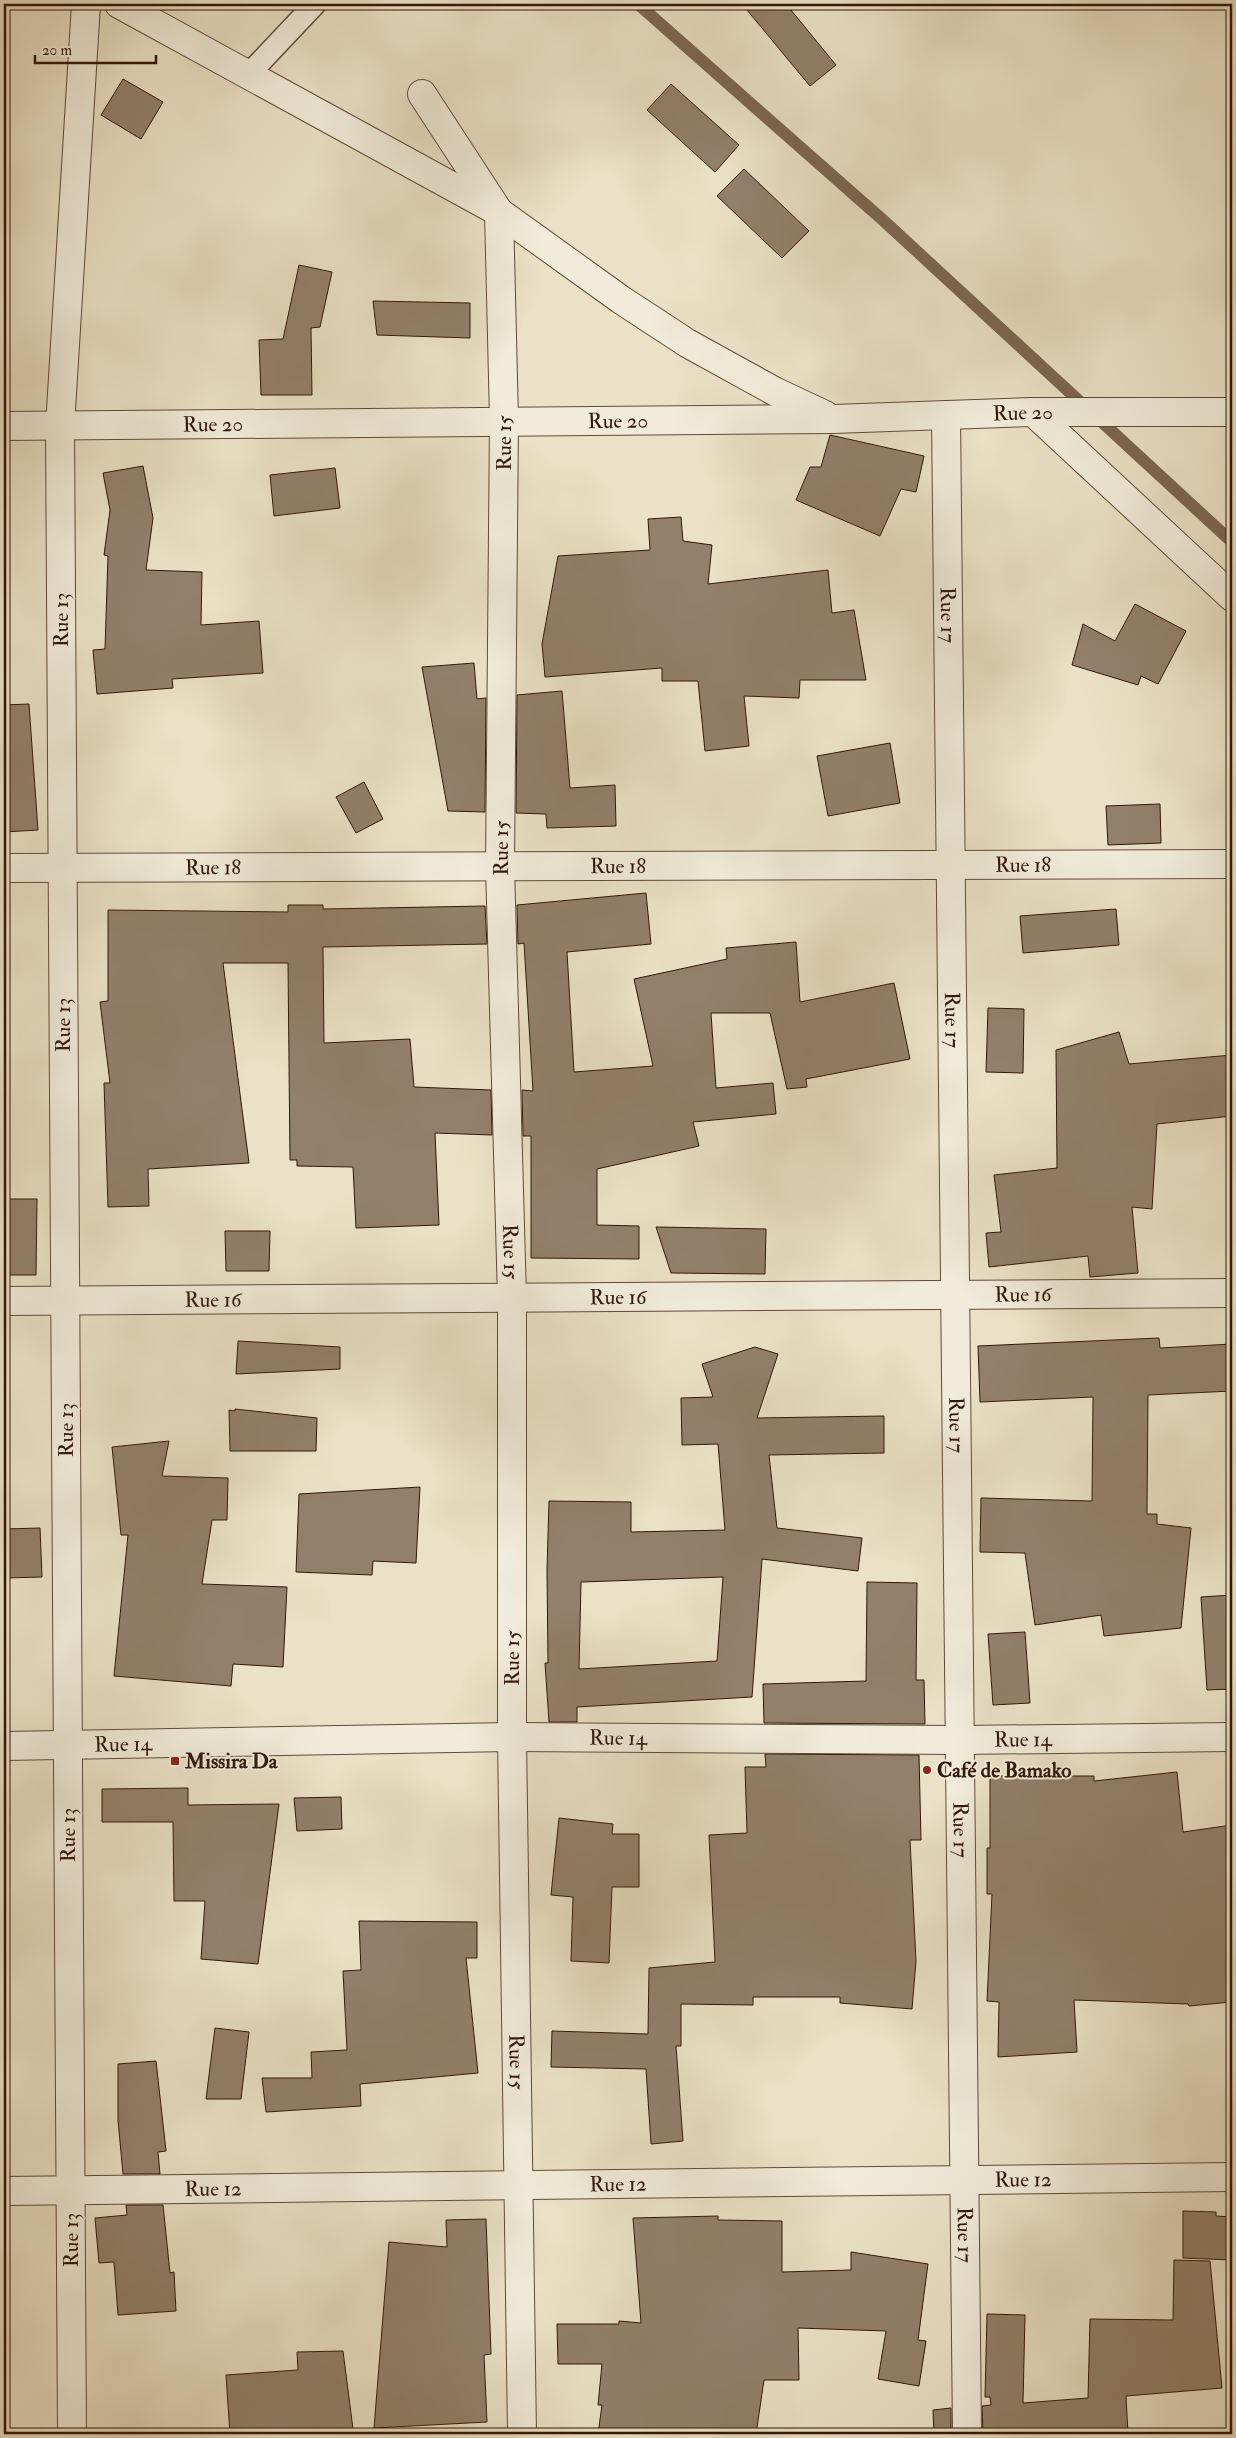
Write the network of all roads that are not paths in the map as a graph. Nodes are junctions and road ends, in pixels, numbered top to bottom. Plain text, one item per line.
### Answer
1 (86, 4) edge
2 (119, 4) edge
3 (316, 4) edge
4 (248, 75) junction
5 (422, 94) dead end
6 (499, 212) junction
7 (1033, 412) junction
8 (1232, 412) edge
9 (946, 415) junction
10 (832, 419) junction
11 (504, 420) junction
12 (4, 426) edge
13 (60, 426) junction
14 (1232, 597) edge
15 (1232, 864) edge
16 (951, 865) junction
17 (500, 866) junction
18 (4, 868) edge
19 (63, 868) junction
20 (1232, 1293) edge
21 (955, 1295) junction
22 (512, 1298) junction
23 (4, 1301) edge
24 (65, 1301) junction
25 (512, 1736) junction
26 (1232, 1737) edge
27 (960, 1740) junction
28 (68, 1745) junction
29 (4, 1746) edge
30 (1232, 2177) edge
31 (965, 2180) junction
32 (519, 2185) junction
33 (70, 2190) junction
34 (4, 2191) edge
35 (72, 2434) edge
36 (522, 2434) edge
37 (967, 2434) edge

1 - 13 street, Rue 13
2 - 4 street
3 - 4 lane
4 - 6 street
5 - 6 street
6 - 10 street
6 - 11 street, Rue 15
7 - 8 street, Rue 20
7 - 9 street, Rue 20
7 - 14 street
9 - 10 street, Rue 20
9 - 16 street, Rue 17
10 - 11 street, Rue 20
11 - 13 street, Rue 20
11 - 17 street, Rue 15
12 - 13 street, Rue 20
13 - 19 street, Rue 13
15 - 16 street, Rue 18
16 - 17 street, Rue 18
16 - 21 street, Rue 17
17 - 19 street, Rue 18
17 - 22 street, Rue 15
18 - 19 street, Rue 18
19 - 24 street, Rue 13
20 - 21 street, Rue 16
21 - 22 street, Rue 16
21 - 27 street, Rue 17
22 - 24 street, Rue 16
22 - 25 street, Rue 15
23 - 24 street, Rue 16
24 - 28 street, Rue 13
25 - 27 street, Rue 14
25 - 28 street, Rue 14
25 - 32 street, Rue 15
26 - 27 street, Rue 14
27 - 31 street, Rue 17
28 - 29 street, Rue 14
28 - 33 street, Rue 13
30 - 31 street, Rue 12
31 - 32 street, Rue 12
31 - 37 street, Rue 17
32 - 33 street, Rue 12
32 - 36 street, Rue 15
33 - 34 street, Rue 12
33 - 35 street, Rue 13

